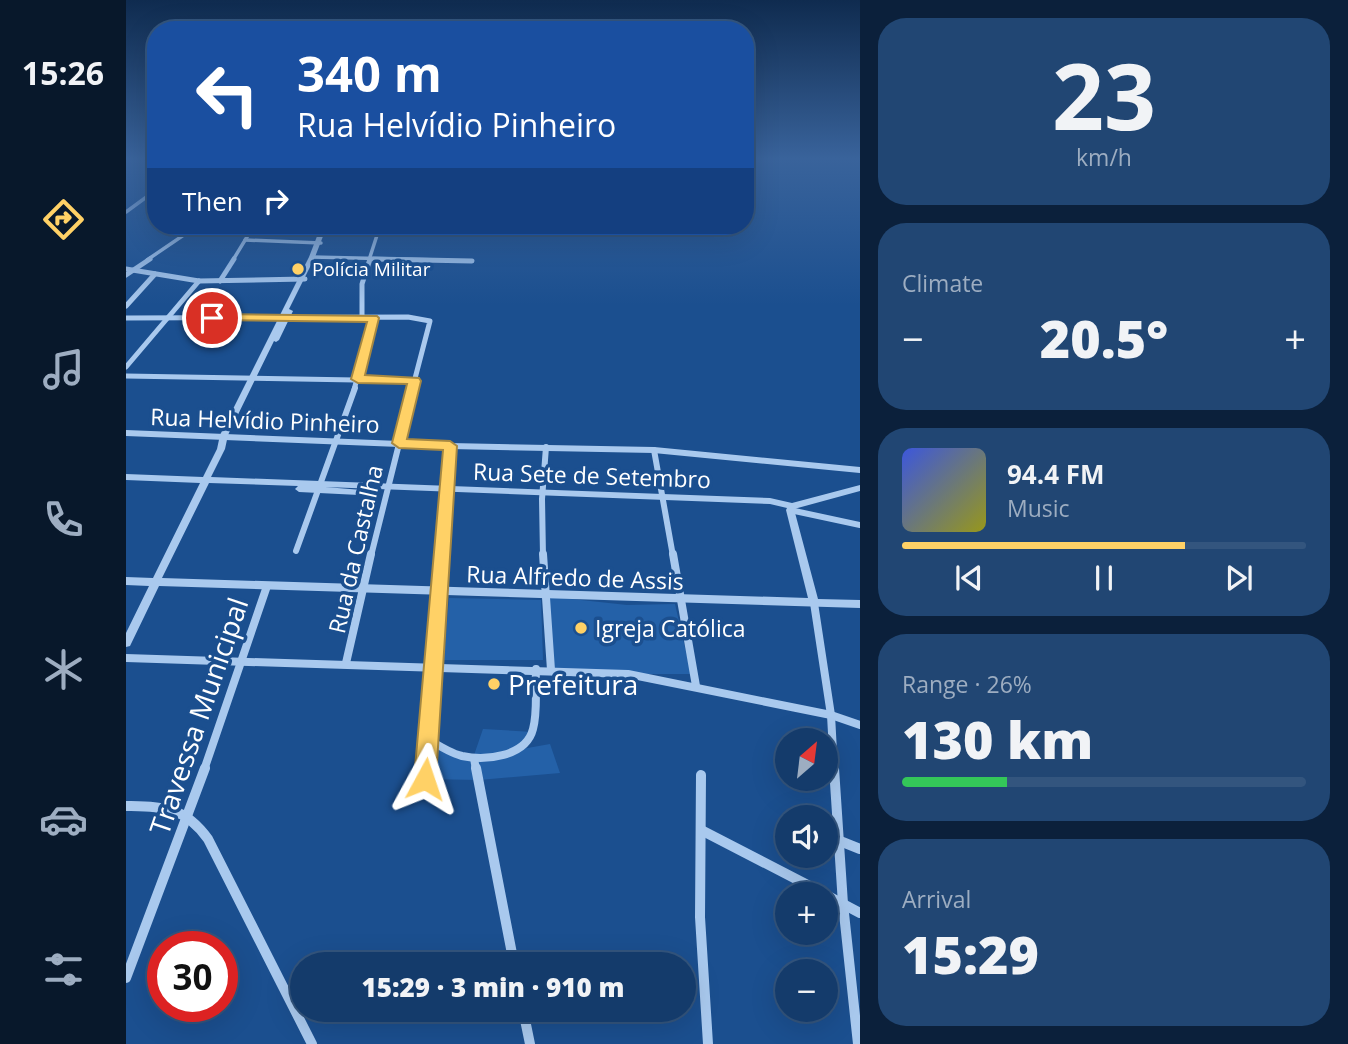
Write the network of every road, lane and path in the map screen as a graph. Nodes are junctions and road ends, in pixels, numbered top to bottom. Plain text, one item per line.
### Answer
1 (183, 235) edge
2 (248, 235) edge
3 (257, 235) edge
4 (323, 235) edge
5 (377, 235) edge
6 (245, 240) junction
7 (274, 242) junction
8 (320, 243) junction
9 (313, 257) junction
10 (369, 258) junction
11 (472, 261) dead end
12 (129, 270) edge
13 (155, 274) junction
14 (126, 275) edge
15 (302, 279) junction
16 (199, 281) junction
17 (220, 281) junction
18 (126, 306) edge
19 (126, 318) edge
20 (166, 318) junction
21 (283, 318) junction
22 (362, 318) junction
23 (373, 318) junction
24 (126, 367) edge
25 (126, 376) edge
26 (256, 377) junction
27 (358, 379) junction
28 (414, 381) junction
29 (126, 433) edge
30 (226, 437) junction
31 (337, 440) junction
32 (399, 443) junction
33 (450, 446) junction
34 (546, 447) junction
35 (654, 450) junction
36 (860, 470) edge
37 (126, 480) edge
38 (204, 482) junction
39 (320, 487) junction
40 (860, 488) edge
41 (386, 490) junction
42 (445, 491) junction
43 (543, 496) junction
44 (662, 500) junction
45 (791, 508) junction
46 (860, 525) edge
47 (296, 551) dead end
48 (126, 581) edge
49 (156, 582) junction
50 (267, 586) junction
51 (363, 589) junction
52 (438, 592) junction
53 (544, 596) junction
54 (682, 600) junction
55 (814, 603) junction
56 (860, 604) edge
57 (126, 643) edge
58 (126, 658) edge
59 (242, 660) junction
60 (346, 663) junction
61 (433, 666) junction
62 (537, 669) junction
63 (551, 670) junction
64 (696, 687) junction
65 (831, 715) junction
66 (860, 725) edge
67 (428, 739) junction
68 (474, 758) junction
69 (701, 775) dead end
70 (425, 779) dead end
71 (126, 806) edge
72 (188, 815) junction
73 (703, 831) junction
74 (840, 841) junction
75 (860, 849) edge
76 (801, 882) edge
77 (838, 901) edge
78 (843, 904) junction
79 (860, 913) edge
80 (512, 952) edge
81 (126, 978) edge
82 (525, 1022) edge
83 (313, 1044) edge
84 (530, 1044) edge
85 (708, 1044) edge
86 (858, 1044) edge

1 - 12 street
2 - 6 street
3 - 7 street
4 - 8 street
5 - 10 street
6 - 7 street
6 - 17 street
7 - 8 street
8 - 9 street
9 - 10 street
9 - 15 street
10 - 11 street
10 - 22 street
12 - 13 street
12 - 14 street
13 - 16 street
13 - 18 street
15 - 17 street
15 - 21 street
16 - 17 street
16 - 20 street
19 - 20 street
20 - 21 street
20 - 24 street
21 - 22 street
21 - 26 street
22 - 23 street
23 - 27 street
23 - 28 street, Rua da Castalha
25 - 26 street
26 - 27 street
26 - 30 street
27 - 28 street
27 - 31 street
28 - 32 street, Rua da Castalha
29 - 30 street, Rua Helvídio Pinheiro
30 - 31 street, Rua Helvídio Pinheiro
30 - 38 street
31 - 32 street, Rua Helvídio Pinheiro
31 - 39 street
32 - 33 street, Rua Helvídio Pinheiro
32 - 41 street, Rua da Castalha
33 - 34 street, Rua Helvídio Pinheiro
33 - 42 street
34 - 35 street, Rua Helvídio Pinheiro
34 - 43 street
35 - 36 street, Rua Helvídio Pinheiro
35 - 44 street
37 - 38 street, Rua Sete de Setembro
38 - 39 street, Rua Sete de Setembro
38 - 49 street
39 - 41 street, Rua Sete de Setembro
39 - 47 street
40 - 45 street
41 - 42 street, Rua Sete de Setembro
41 - 51 street, Rua da Castalha
42 - 43 street, Rua Sete de Setembro
42 - 52 street
43 - 44 street, Rua Sete de Setembro
43 - 53 street
44 - 45 street, Rua Sete de Setembro
44 - 54 street
45 - 46 street, Rua Sete de Setembro
45 - 55 street
48 - 49 street, Rua Alfredo de Assis
49 - 50 street, Rua Alfredo de Assis
49 - 57 street
50 - 51 street, Rua Alfredo de Assis
50 - 59 street, Travessa Municipal
51 - 52 street, Rua Alfredo de Assis
51 - 60 street, Rua da Castalha
52 - 53 street, Rua Alfredo de Assis
52 - 61 street
53 - 54 street, Rua Alfredo de Assis
53 - 63 street
54 - 55 street, Rua Alfredo de Assis
54 - 64 street
55 - 56 street, Rua Alfredo de Assis
55 - 65 street
58 - 59 street
59 - 60 street
59 - 72 street, Travessa Municipal
60 - 61 street
61 - 62 street
61 - 67 street
62 - 63 street
62 - 68 street
63 - 64 street
64 - 65 street
65 - 66 street
65 - 74 street
67 - 68 street
67 - 70 street
68 - 80 street
69 - 73 street
71 - 72 street
72 - 81 street, Travessa Municipal
72 - 83 street
73 - 76 street
73 - 85 street
74 - 75 street
74 - 78 street
77 - 78 street
78 - 79 street
78 - 86 street
82 - 84 street

